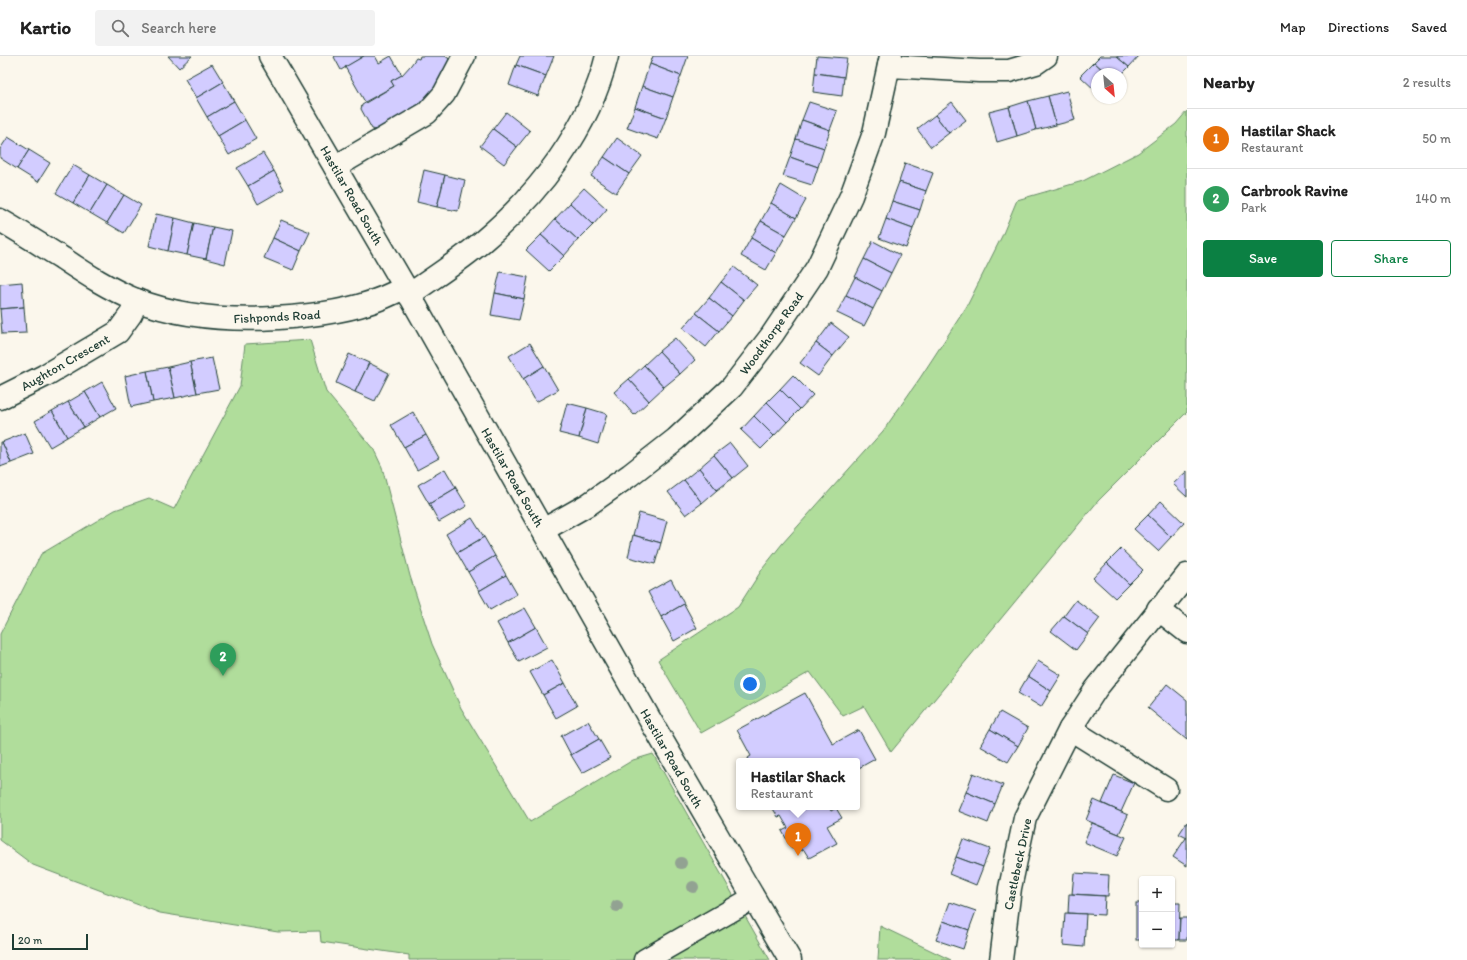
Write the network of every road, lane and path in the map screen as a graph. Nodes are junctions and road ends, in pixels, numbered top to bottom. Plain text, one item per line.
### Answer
1 (270, 56) edge
2 (464, 56) edge
3 (607, 56) edge
4 (1046, 56) edge
5 (890, 61) edge
6 (335, 167) junction
7 (0, 220) edge
8 (407, 291) junction
9 (137, 300) junction
10 (0, 398) edge
11 (543, 530) junction
12 (1187, 575) edge
13 (1158, 609) junction
14 (1187, 632) edge
15 (1070, 729) junction
16 (1166, 789) dead end
17 (753, 898) junction
18 (645, 960) edge
19 (790, 960) edge
20 (1000, 960) edge

1 - 6 street, Hastilar Road South
2 - 6 street
3 - 8 street, Fishponds Road
4 - 5 street
5 - 11 street, Woodthorpe Road
6 - 8 street, Hastilar Road South
7 - 9 street, Fishponds Road
8 - 9 street, Fishponds Road
8 - 11 street, Hastilar Road South
9 - 10 street, Aughton Crescent
11 - 17 street, Hastilar Road South
12 - 13 street, Castlebeck Drive
13 - 14 street
13 - 15 street, Castlebeck Drive
15 - 16 street
15 - 20 street, Castlebeck Drive
17 - 18 street
17 - 19 street, Hastilar Road South

